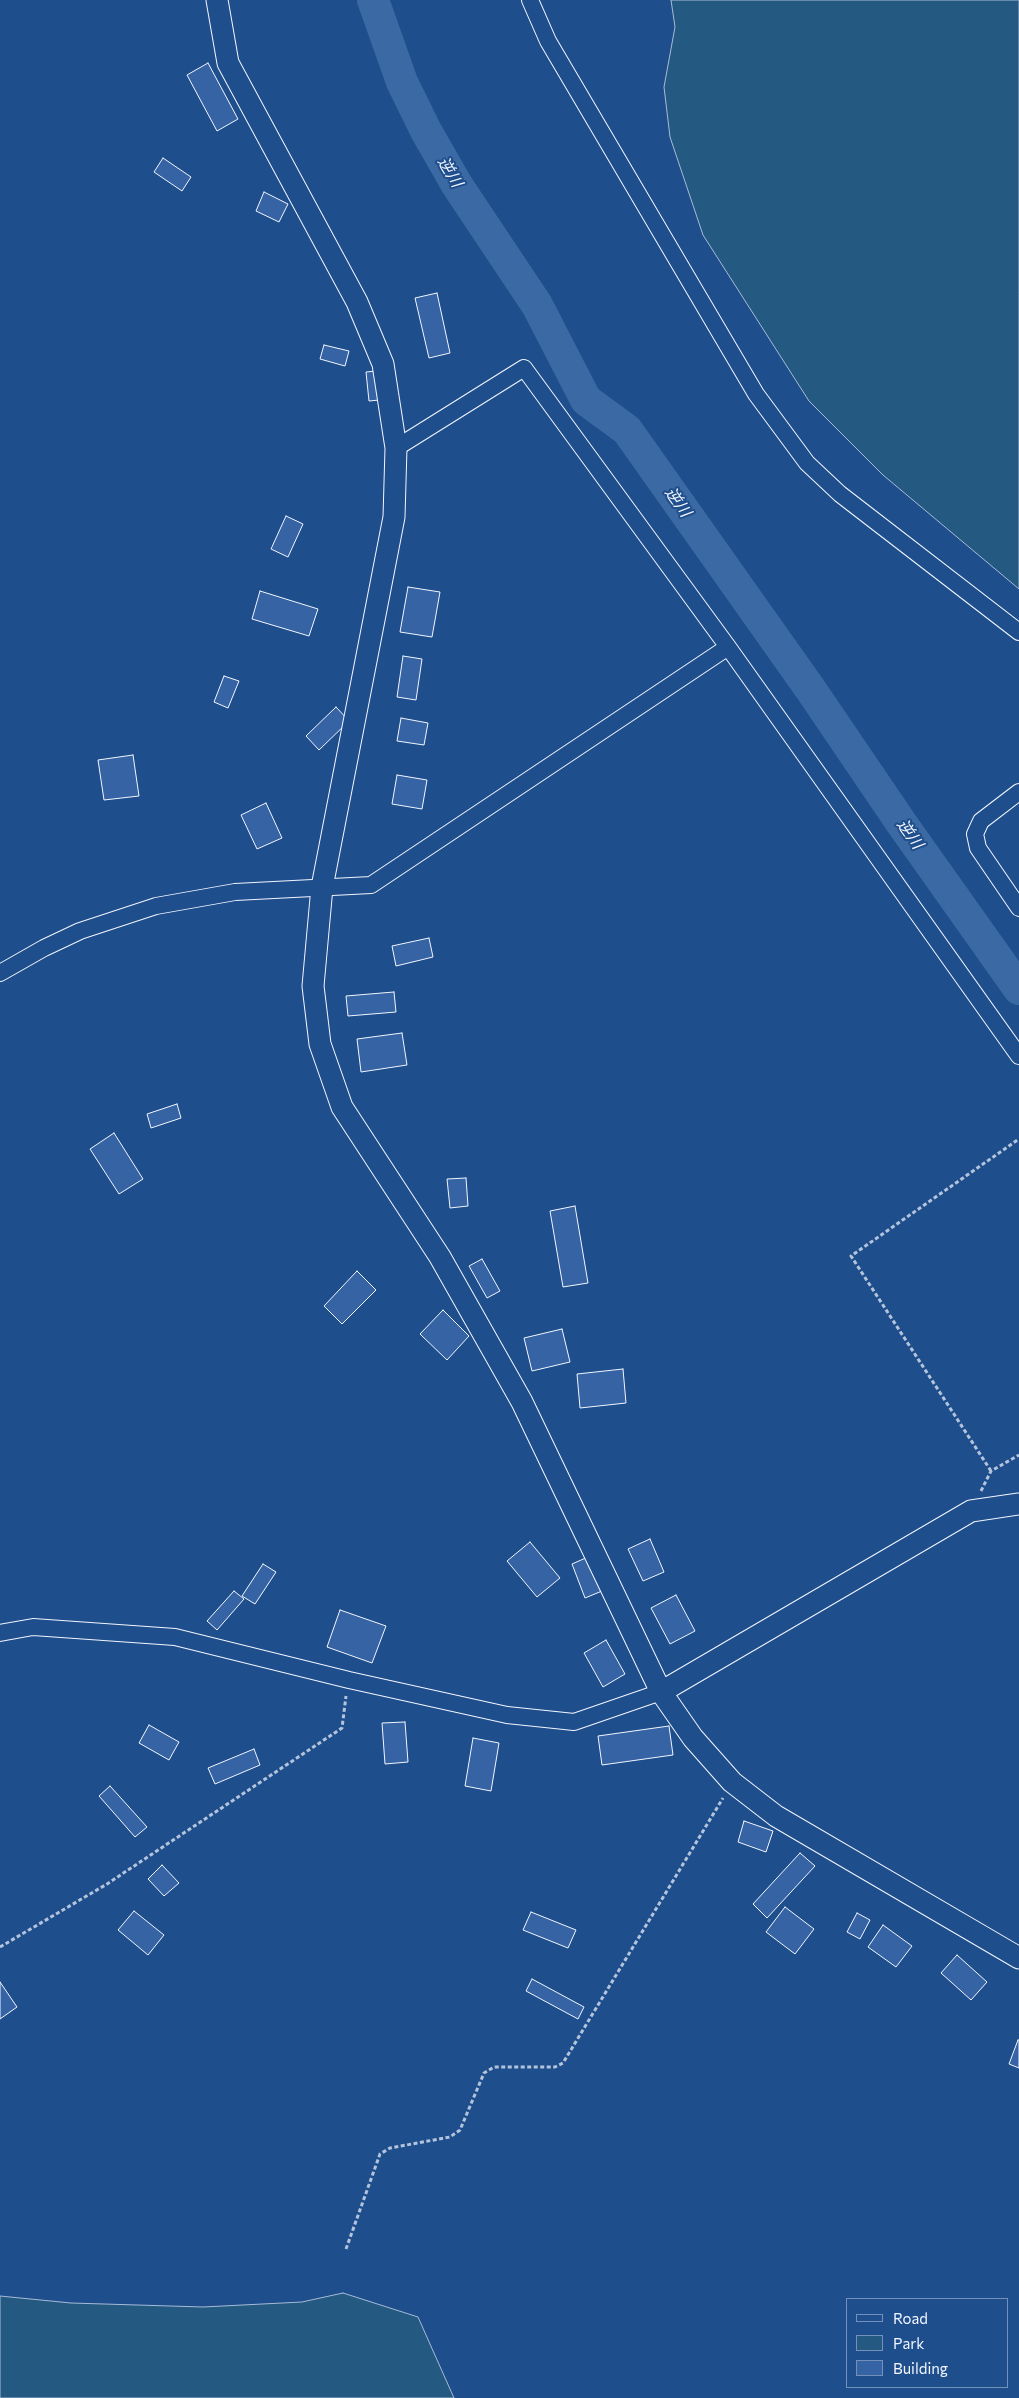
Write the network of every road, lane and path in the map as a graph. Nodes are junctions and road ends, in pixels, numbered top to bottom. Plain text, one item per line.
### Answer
1 (217, 0) edge
2 (530, 0) edge
3 (396, 448) junction
4 (1019, 632) edge
5 (728, 647) junction
6 (1019, 792) edge
7 (322, 887) junction
8 (1019, 908) edge
9 (0, 973) edge
10 (1019, 1056) edge
11 (1019, 1139) edge
12 (1019, 1455) edge
13 (1019, 1504) edge
14 (0, 1633) edge
15 (349, 1680) junction
16 (661, 1692) junction
17 (732, 1782) junction
18 (0, 1947) edge
19 (1019, 1958) edge
20 (346, 2249) dead end

1 - 3 street
2 - 4 street
3 - 5 street
3 - 7 street
5 - 7 street
5 - 10 street
6 - 8 street
7 - 9 street
7 - 16 street
11 - 12 path
13 - 16 street
14 - 15 street
15 - 16 street
15 - 18 path
16 - 17 street
17 - 19 street
17 - 20 path

